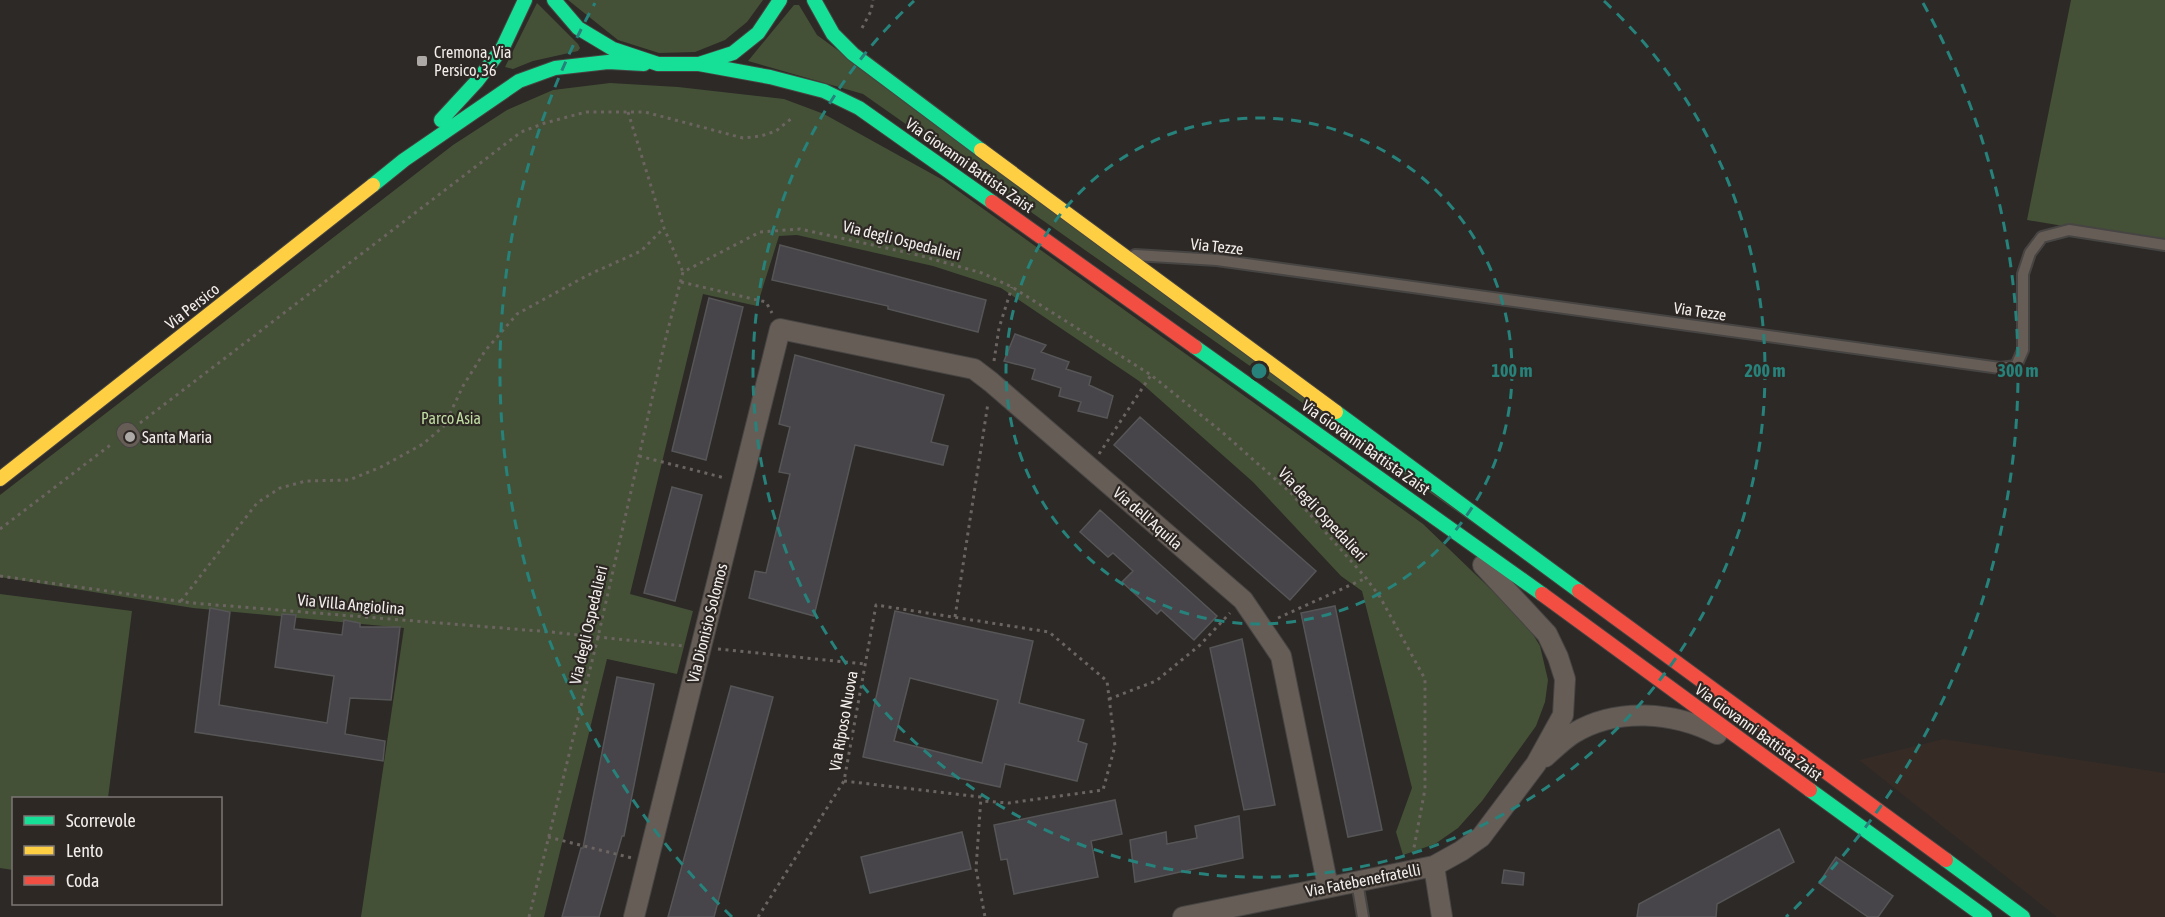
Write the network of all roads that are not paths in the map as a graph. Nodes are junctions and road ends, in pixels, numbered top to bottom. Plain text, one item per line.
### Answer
1 (525, 0) edge
2 (554, 0) edge
3 (780, 0) edge
4 (813, 0) edge
5 (658, 64) junction
6 (699, 64) junction
7 (404, 160) junction
8 (2165, 244) edge
9 (1120, 254) junction
10 (780, 328) joint
11 (0, 479) edge
12 (1445, 524) junction
13 (1536, 764) junction
14 (1776, 765) junction
15 (1434, 866) junction
16 (1357, 882) junction
17 (1328, 887) junction
18 (1189, 916) edge
19 (634, 917) edge
20 (1363, 917) edge
21 (1442, 917) edge
22 (1985, 917) edge
23 (2023, 917) edge

1 - 7 main road, Via Persico
2 - 5 main road, Via Giovanni Battista Zaist
3 - 6 main road, Via Giovanni Battista Zaist
4 - 9 main road, Via Giovanni Battista Zaist
5 - 6 main road, Via Giovanni Battista Zaist
5 - 7 main road, Via Persico
6 - 12 main road, Via Giovanni Battista Zaist
7 - 11 main road, Via Persico
8 - 9 lane, Via Tezze
9 - 23 main road, Via Giovanni Battista Zaist
10 - 17 street, Via dell'Aquila
10 - 19 street, Via Dionisio Solomos
12 - 13 street, Via Fatebenefratelli
12 - 14 main road, Via Giovanni Battista Zaist
13 - 14 street, Via Fatebenefratelli
13 - 15 street, Via Fatebenefratelli
14 - 22 main road, Via Giovanni Battista Zaist
15 - 16 street, Via Fatebenefratelli
15 - 21 street
16 - 17 street, Via Fatebenefratelli
16 - 20 lane
17 - 18 street, Via Fatebenefratelli

